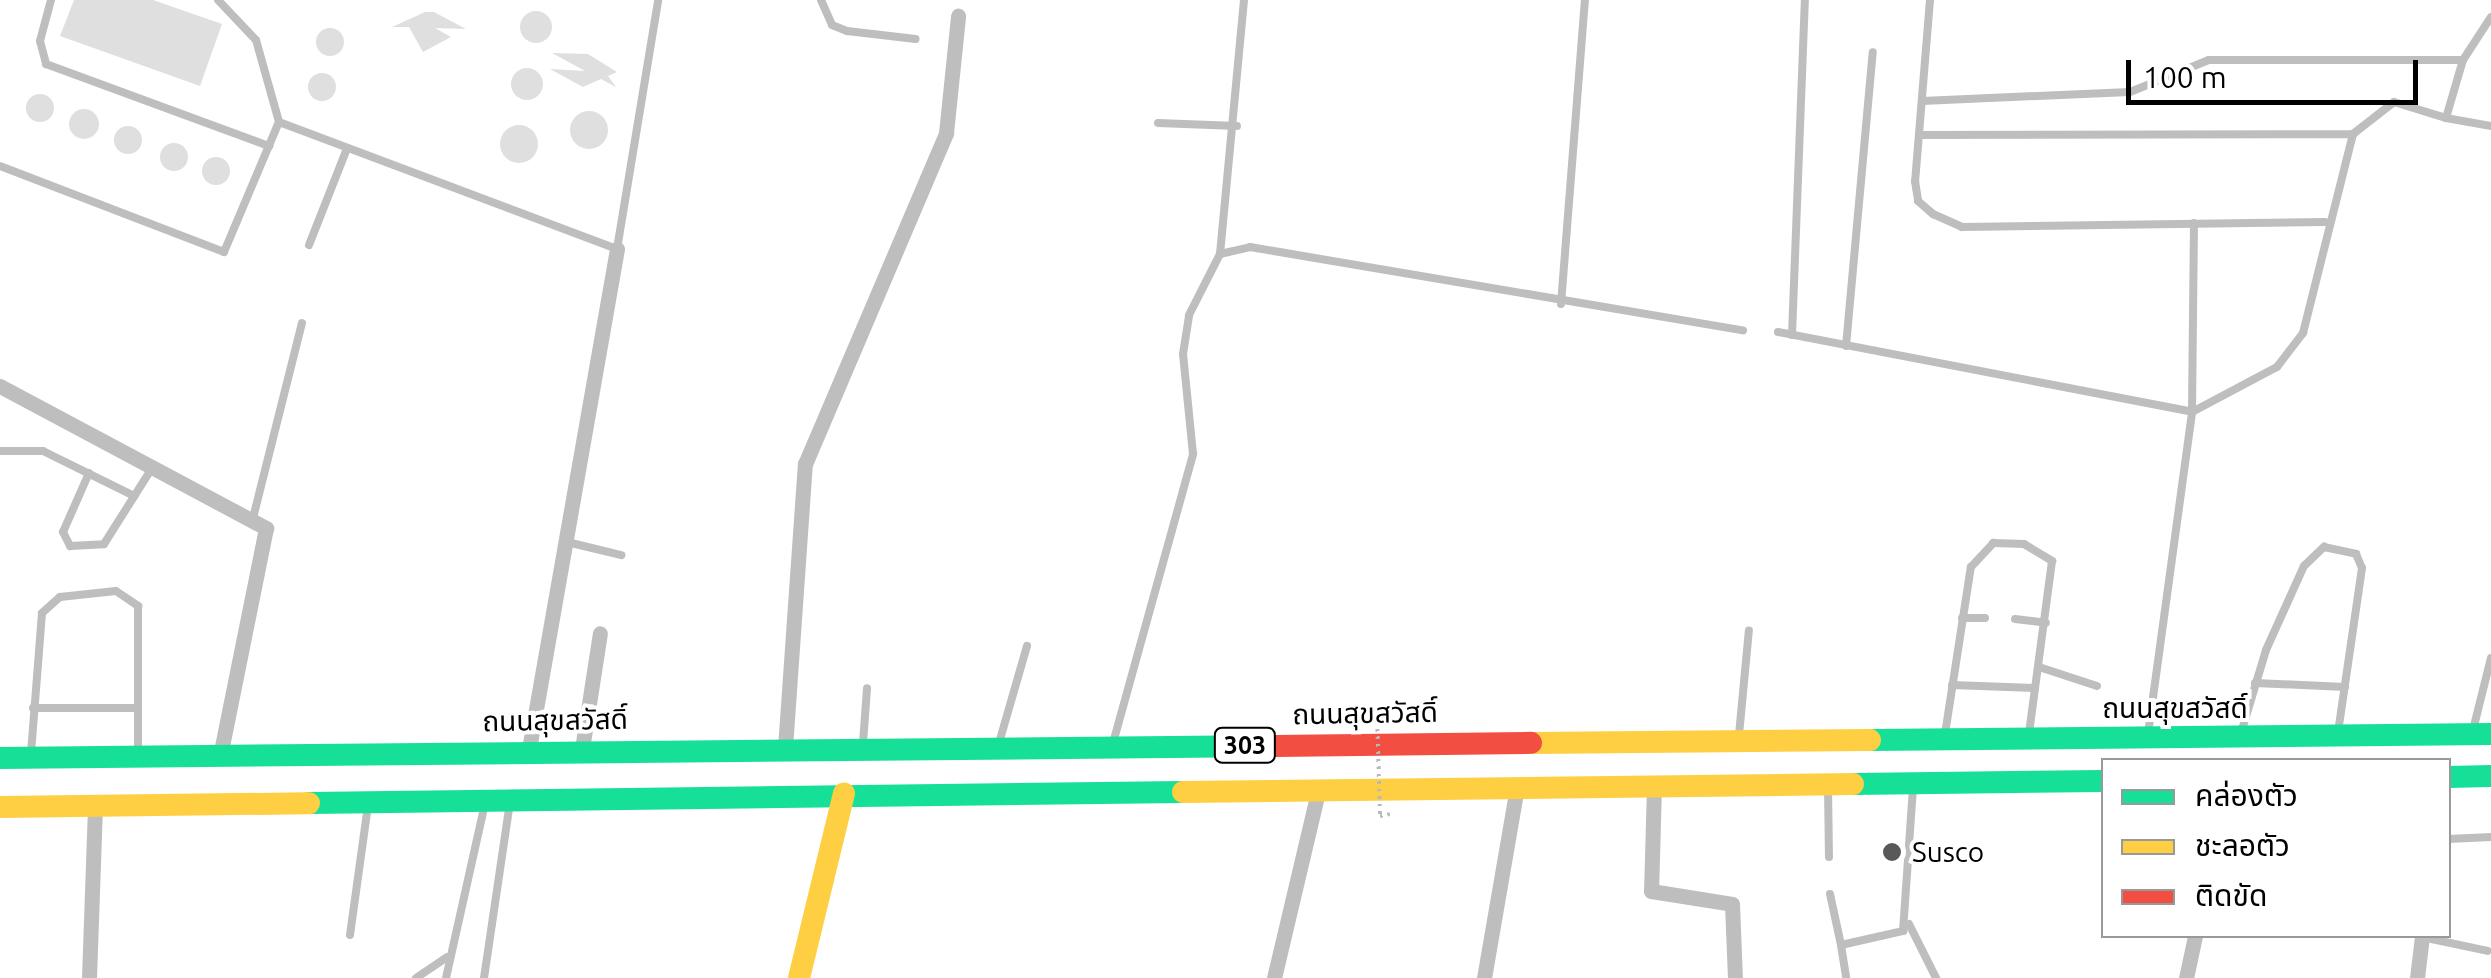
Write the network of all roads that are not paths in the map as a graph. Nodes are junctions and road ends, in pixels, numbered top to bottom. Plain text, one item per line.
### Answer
1 (51, 0) edge
2 (218, 0) edge
3 (658, 0) edge
4 (821, 0) edge
5 (1244, 0) edge
6 (1585, 0) edge
7 (1805, 0) edge
8 (1930, 0) edge
9 (958, 16) dead end
10 (2491, 16) edge
11 (916, 39) dead end
12 (1873, 52) dead end
13 (2463, 60) junction
14 (1922, 101) junction
15 (2446, 118) junction
16 (279, 122) junction
17 (1158, 123) dead end
18 (1238, 126) junction
19 (2491, 126) edge
20 (2352, 134) junction
21 (1919, 135) junction
22 (269, 146) junction
23 (346, 151) junction
24 (0, 166) edge
25 (2325, 222) junction
26 (2194, 224) junction
27 (309, 245) dead end
28 (617, 249) junction
29 (1220, 254) junction
30 (1561, 304) junction
31 (302, 324) dead end
32 (1743, 330) dead end
33 (1778, 332) dead end
34 (1792, 335) junction
35 (1846, 346) junction
36 (0, 386) edge
37 (2192, 412) junction
38 (0, 451) edge
39 (154, 466) junction
40 (89, 473) junction
41 (134, 496) junction
42 (253, 518) junction
43 (567, 542) junction
44 (621, 554) dead end
45 (1962, 618) junction
46 (1985, 618) dead end
47 (2016, 619) dead end
48 (2046, 623) junction
49 (1749, 630) dead end
50 (600, 634) dead end
51 (1027, 646) dead end
52 (2491, 658) edge
53 (2039, 666) junction
54 (2256, 683) junction
55 (1952, 685) junction
56 (2097, 686) dead end
57 (2345, 687) junction
58 (868, 688) dead end
59 (2035, 688) junction
60 (33, 708) junction
61 (138, 708) junction
62 (2482, 734) edge
63 (2338, 736) junction
64 (2240, 737) junction
65 (1944, 738) junction
66 (2028, 738) junction
67 (2147, 738) junction
68 (1739, 739) junction
69 (862, 747) junction
70 (998, 747) junction
71 (1112, 747) junction
72 (786, 748) junction
73 (582, 749) junction
74 (529, 750) junction
75 (138, 756) junction
76 (220, 756) junction
77 (0, 758) edge
78 (30, 758) junction
79 (2491, 776) edge
80 (2451, 777) edge
81 (2101, 781) edge
82 (1914, 784) junction
83 (1828, 785) junction
84 (1320, 786) junction
85 (1654, 786) junction
86 (1517, 787) junction
87 (844, 793) junction
88 (486, 798) junction
89 (511, 798) junction
90 (369, 800) junction
91 (95, 805) junction
92 (0, 807) edge
93 (2491, 837) edge
94 (2451, 839) edge
95 (1829, 857) dead end
96 (1830, 894) dead end
97 (1909, 924) junction
98 (350, 936) dead end
99 (2195, 938) edge
100 (2422, 938) edge
101 (2431, 938) edge
102 (1841, 944) junction
103 (2488, 951) dead end
104 (447, 957) junction
105 (89, 978) edge
106 (416, 978) edge
107 (446, 978) edge
108 (484, 978) edge
109 (798, 978) edge
110 (1274, 978) edge
111 (1484, 978) edge
112 (1735, 978) edge
113 (1846, 978) edge
114 (1936, 978) edge
115 (2186, 978) edge
116 (2418, 978) edge

1 - 22 lane
2 - 16 lane
3 - 28 lane
4 - 11 lane
5 - 18 lane
6 - 30 lane
7 - 34 lane
8 - 14 lane
9 - 72 street
10 - 13 lane
12 - 35 lane
13 - 14 lane
13 - 15 lane
14 - 21 lane
15 - 19 lane
15 - 20 lane
16 - 22 lane
16 - 23 lane
17 - 18 lane
18 - 29 lane
20 - 21 lane
20 - 25 lane
21 - 26 lane
22 - 24 lane
23 - 27 lane
23 - 28 lane
25 - 26 lane
25 - 37 lane
26 - 37 lane
28 - 43 street
29 - 30 lane
29 - 71 lane
30 - 32 lane
31 - 42 lane
33 - 34 lane
34 - 35 lane
35 - 37 lane
36 - 39 street
37 - 67 lane
38 - 40 lane
39 - 41 lane
39 - 42 street
40 - 41 lane
40 - 41 lane
42 - 76 street
43 - 44 lane
43 - 74 street
45 - 46 lane
45 - 48 lane
45 - 55 lane
47 - 48 lane
48 - 53 lane
49 - 68 lane
50 - 73 street
51 - 70 lane
52 - 62 lane
53 - 56 lane
53 - 59 lane
54 - 57 lane
54 - 57 lane
54 - 64 lane
55 - 59 lane
55 - 65 lane
57 - 63 lane
58 - 69 lane
59 - 66 lane
60 - 61 lane
60 - 61 lane
60 - 78 lane
61 - 75 lane
62 - 63 main road, ถนนสุขสวัสดิ์ / 303
63 - 64 main road, ถนนสุขสวัสดิ์ / 303
64 - 67 main road, ถนนสุขสวัสดิ์ / 303
65 - 66 main road, ถนนสุขสวัสดิ์ / 303
65 - 68 main road, ถนนสุขสวัสดิ์ / 303
66 - 67 main road, ถนนสุขสวัสดิ์ / 303
68 - 71 main road, ถนนสุขสวัสดิ์ / 303
69 - 70 main road, ถนนสุขสวัสดิ์ / 303
69 - 72 main road, ถนนสุขสวัสดิ์ / 303
70 - 71 main road, ถนนสุขสวัสดิ์ / 303
72 - 73 main road, ถนนสุขสวัสดิ์ / 303
73 - 74 main road, ถนนสุขสวัสดิ์ / 303
74 - 76 main road, ถนนสุขสวัสดิ์ / 303
75 - 76 main road, ถนนสุขสวัสดิ์ / 303
75 - 78 main road, ถนนสุขสวัสดิ์ / 303
77 - 78 main road, ถนนสุขสวัสดิ์ / 303
79 - 80 main road
81 - 82 main road, 303
82 - 83 main road, 303
82 - 97 lane
83 - 85 main road, 303
83 - 95 lane
84 - 86 main road, 303
84 - 87 main road, 303
84 - 110 street
85 - 86 main road, 303
85 - 112 street
86 - 111 street
87 - 89 main road, 303
87 - 109 main road
88 - 89 main road, 303
88 - 90 main road, 303
88 - 104 lane
89 - 108 lane
90 - 91 main road, 303
90 - 98 lane
91 - 92 main road, 303
91 - 105 street
93 - 94 lane
96 - 102 lane
97 - 102 lane
97 - 114 lane
99 - 115 street
100 - 116 street
101 - 103 lane
102 - 113 lane
104 - 106 lane
104 - 107 lane

